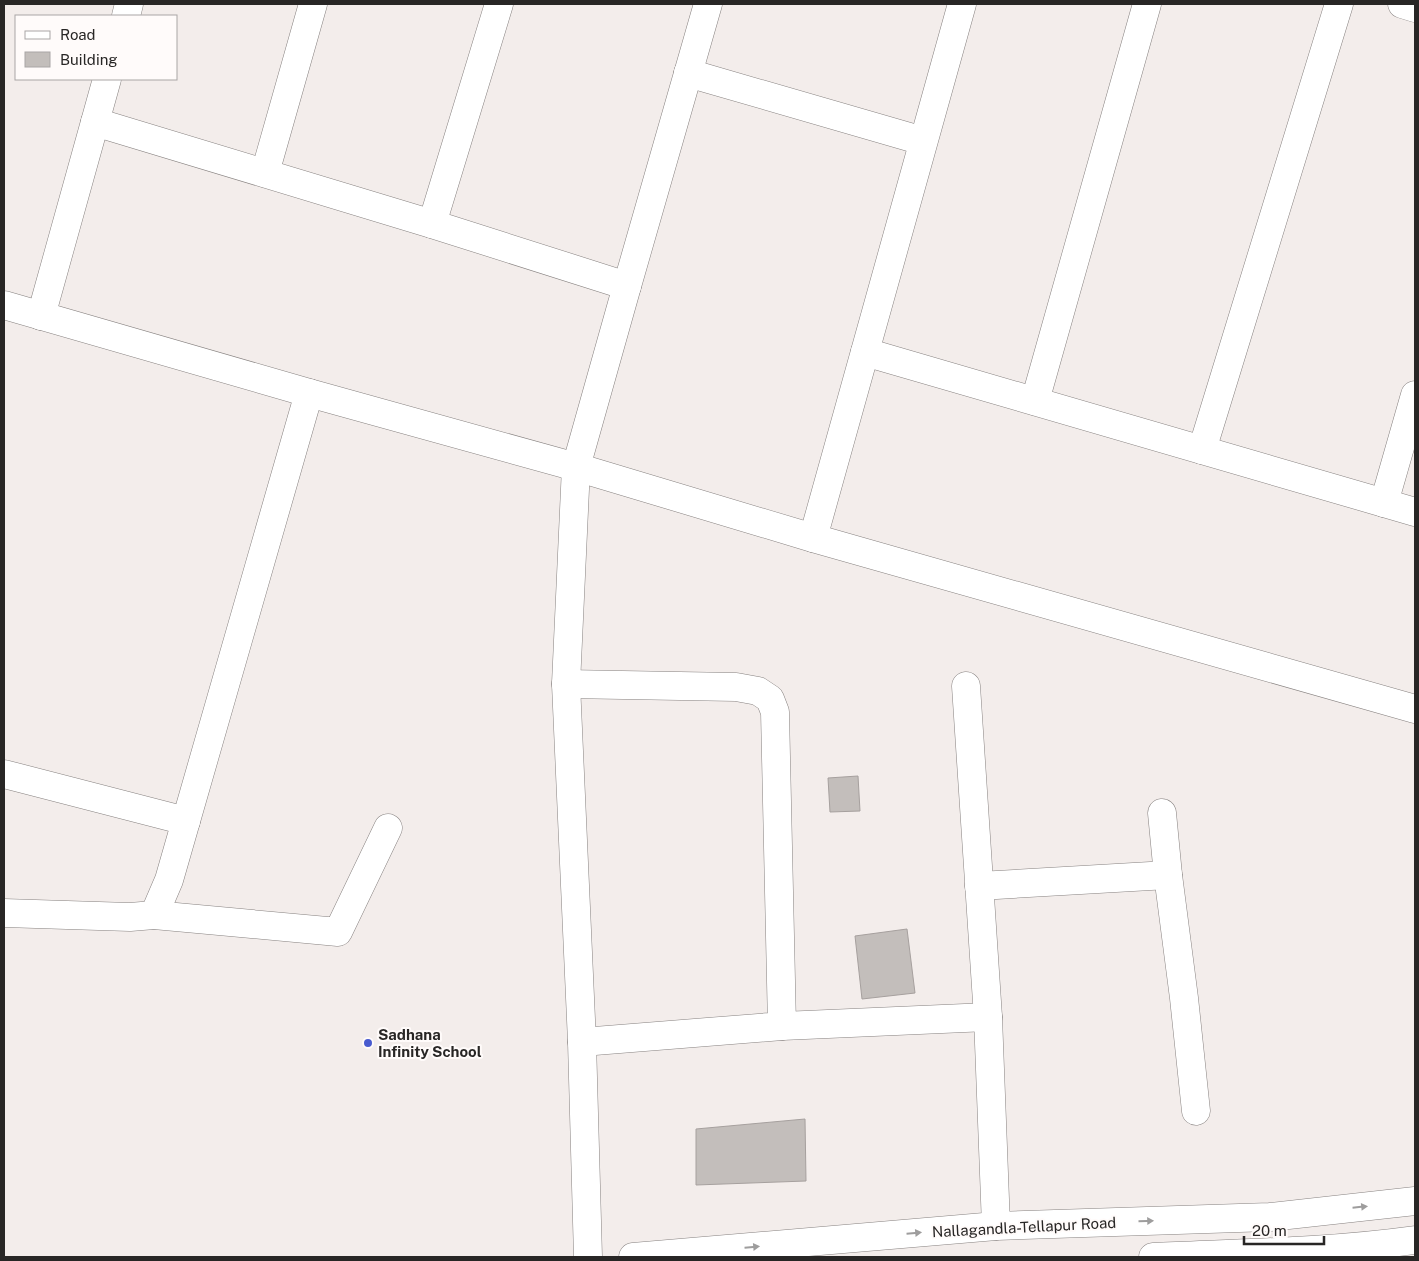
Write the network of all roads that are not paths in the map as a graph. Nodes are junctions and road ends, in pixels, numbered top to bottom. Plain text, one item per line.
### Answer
1 (313, 4) edge
2 (499, 4) edge
3 (708, 4) edge
4 (962, 4) edge
5 (1147, 4) edge
6 (1339, 4) edge
7 (1402, 4) edge
8 (1415, 8) edge
9 (688, 73) junction
10 (108, 80) edge
11 (95, 122) junction
12 (923, 141) junction
13 (265, 173) junction
14 (432, 224) junction
15 (626, 286) junction
16 (4, 306) edge
17 (41, 316) junction
18 (865, 352) junction
19 (309, 393) junction
20 (1415, 395) edge
21 (1036, 401) junction
22 (1202, 450) junction
23 (576, 467) junction
24 (1384, 503) junction
25 (1415, 512) edge
26 (813, 538) junction
27 (566, 684) junction
28 (966, 686) dead end
29 (1415, 709) edge
30 (4, 774) edge
31 (1162, 813) dead end
32 (186, 821) junction
33 (388, 828) dead end
34 (1168, 875) junction
35 (979, 886) junction
36 (4, 913) edge
37 (154, 915) junction
38 (988, 1016) junction
39 (782, 1026) junction
40 (582, 1042) junction
41 (1196, 1112) dead end
42 (1415, 1201) edge
43 (1220, 1219) junction
44 (996, 1226) junction
45 (1415, 1240) edge
46 (1384, 1251) edge
47 (1220, 1255) edge
48 (588, 1257) edge
49 (633, 1257) edge
50 (1153, 1257) edge

1 - 13 street
2 - 14 street
3 - 9 street
4 - 12 street
5 - 21 street
6 - 22 street
7 - 8 street
9 - 12 street
9 - 15 street
10 - 11 street
11 - 13 street
11 - 17 street
12 - 18 street
13 - 14 street
14 - 15 street
15 - 23 street
16 - 17 street
17 - 19 street
18 - 21 street
18 - 26 street
19 - 23 street
19 - 32 street
20 - 24 street
21 - 22 street
22 - 24 street
23 - 26 street
23 - 27 street
24 - 25 street
26 - 29 street
27 - 39 street
27 - 40 street
28 - 35 street
30 - 32 street
31 - 34 street
32 - 37 street
33 - 37 street
34 - 35 street
34 - 41 street
35 - 38 street
36 - 37 street
38 - 39 street
38 - 44 street
39 - 40 street
40 - 48 street
43 -> 42 street, Nallagandla-Tellapur Road
44 -> 43 street, Nallagandla-Tellapur Road
43 - 47 street
49 -> 44 street, Nallagandla-Tellapur Road
45 - 46 street
46 - 47 street
47 - 50 street

